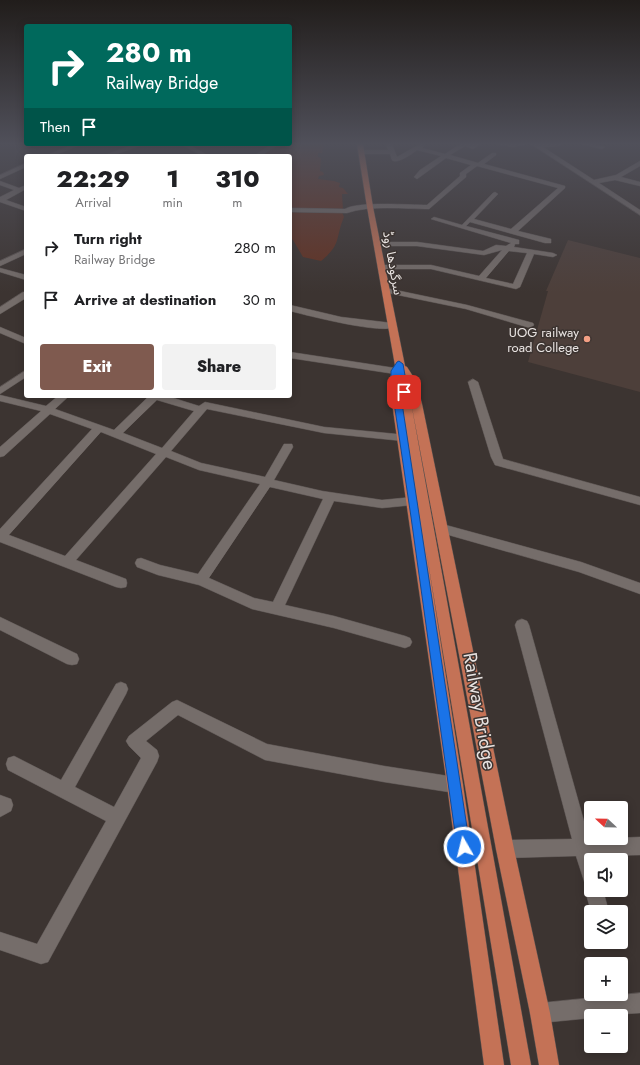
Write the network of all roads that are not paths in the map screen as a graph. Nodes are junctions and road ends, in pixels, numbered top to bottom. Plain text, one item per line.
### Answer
1 (12, 194) edge
2 (368, 194) edge
3 (444, 194) edge
4 (495, 194) dead end
5 (555, 194) edge
6 (611, 194) edge
7 (0, 200) edge
8 (370, 207) junction
9 (24, 208) edge
10 (292, 210) edge
11 (640, 213) edge
12 (434, 219) dead end
13 (469, 220) junction
14 (462, 227) junction
15 (512, 232) junction
16 (523, 235) junction
17 (548, 241) dead end
18 (516, 242) junction
19 (378, 244) junction
20 (507, 248) junction
21 (24, 252) edge
22 (531, 252) junction
23 (553, 255) dead end
24 (0, 264) edge
25 (382, 268) junction
26 (0, 270) edge
27 (24, 277) edge
28 (481, 279) junction
29 (386, 290) junction
30 (24, 295) edge
31 (2, 308) edge
32 (292, 309) edge
33 (530, 325) dead end
34 (392, 326) junction
35 (0, 330) edge
36 (24, 340) edge
37 (292, 355) edge
38 (397, 367) junction
39 (24, 376) edge
40 (473, 382) dead end
41 (62, 398) edge
42 (154, 398) edge
43 (162, 398) edge
44 (1, 399) edge
45 (48, 410) junction
46 (201, 410) junction
47 (98, 428) junction
48 (116, 434) junction
49 (403, 437) junction
50 (288, 447) dead end
51 (0, 453) edge
52 (162, 453) junction
53 (267, 483) junction
54 (330, 497) junction
55 (413, 501) junction
56 (640, 501) edge
57 (442, 529) junction
58 (0, 536) edge
59 (67, 562) junction
60 (141, 563) dead end
61 (201, 580) junction
62 (121, 583) dead end
63 (640, 589) edge
64 (276, 609) junction
65 (0, 622) edge
66 (522, 625) dead end
67 (405, 642) dead end
68 (72, 660) dead end
69 (121, 689) dead end
70 (14, 764) dead end
71 (455, 784) junction
72 (64, 790) junction
73 (0, 803) edge
74 (0, 810) edge
75 (116, 818) junction
76 (640, 846) edge
77 (583, 847) junction
78 (505, 849) junction
79 (585, 853) edge
80 (0, 941) edge
81 (640, 1003) edge
82 (540, 1013) junction
83 (494, 1065) edge
84 (521, 1065) edge
85 (549, 1065) edge

1 - 7 street
2 - 8 main road, سرگودھا روڈ
3 - 8 street
4 - 13 street
5 - 15 street
6 - 11 street
7 - 9 street
8 - 10 street
8 - 19 main road, سرگودھا روڈ
12 - 14 street
13 - 14 street
13 - 15 street
14 - 18 street
15 - 16 street
16 - 17 street
16 - 18 street
18 - 20 street
19 - 20 street
19 - 25 main road, سرگودھا روڈ
20 - 22 street
20 - 28 street
21 - 24 street
22 - 23 street
22 - 28 street
25 - 28 street
25 - 29 main road, سرگودھا روڈ
26 - 27 street
29 - 33 street
29 - 34 main road, سرگودھا روڈ
30 - 31 street
32 - 34 street
34 - 38 main road, سرگودھا روڈ
35 - 36 street
37 - 38 street
38 - 49 main road
38 - 57 main road
38 - 84 main road, Railway Bridge
39 - 44 street
40 - 56 street
41 - 45 street
42 - 48 street
43 - 46 street
44 - 45 street
45 - 47 street
45 - 51 street
46 - 49 street
46 - 52 street
47 - 48 street
47 - 58 street
48 - 52 street
49 - 55 main road
50 - 53 street
52 - 53 street
52 - 59 street
53 - 54 street
53 - 61 street
54 - 55 street
54 - 64 street
55 - 71 main road
57 - 63 street
57 - 78 main road
58 - 59 street
59 - 62 street
60 - 61 street
61 - 64 street
64 - 67 street
65 - 68 street
66 - 77 street
69 - 72 street
70 - 72 street
71 - 75 street
71 - 83 main road
72 - 75 street
73 - 74 street
75 - 80 street
76 - 77 street
77 - 78 street
77 - 79 street
78 - 82 main road
81 - 82 street
82 - 85 main road

